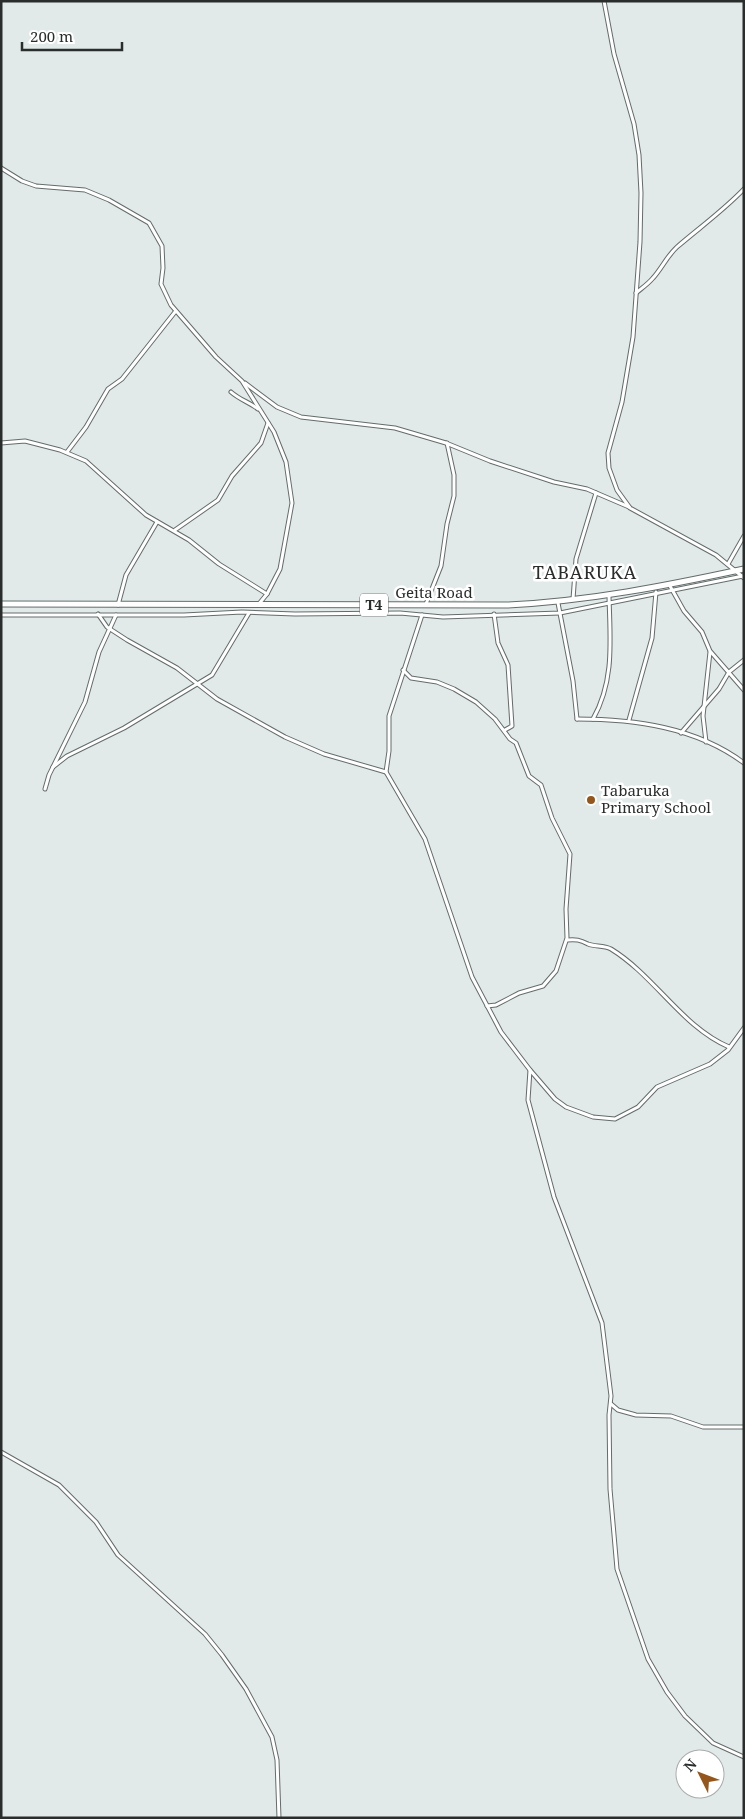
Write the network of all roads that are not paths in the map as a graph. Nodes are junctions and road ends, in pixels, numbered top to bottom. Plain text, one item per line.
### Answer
1 (604, 1) edge
2 (1, 168) edge
3 (744, 189) edge
4 (636, 293) junction
5 (175, 312) junction
6 (242, 381) junction
7 (231, 392) dead end
8 (258, 410) junction
9 (268, 423) junction
10 (1, 443) edge
11 (446, 443) junction
12 (66, 453) junction
13 (596, 493) junction
14 (630, 508) junction
15 (157, 522) junction
16 (174, 530) junction
17 (744, 536) edge
18 (728, 564) junction
19 (744, 569) edge
20 (737, 570) junction
21 (743, 577) edge
22 (671, 588) junction
23 (656, 591) junction
24 (267, 594) junction
25 (609, 596) junction
26 (573, 601) junction
27 (558, 603) junction
28 (1, 604) edge
29 (610, 604) junction
30 (118, 605) junction
31 (257, 605) junction
32 (425, 605) junction
33 (249, 612) junction
34 (560, 613) junction
35 (98, 614) junction
36 (494, 614) junction
37 (1, 615) edge
38 (116, 615) junction
39 (422, 615) junction
40 (110, 629) junction
41 (710, 651) junction
42 (744, 660) edge
43 (403, 670) junction
44 (729, 672) junction
45 (197, 684) junction
46 (744, 690) edge
47 (706, 706) junction
48 (593, 719) junction
49 (629, 720) junction
50 (505, 730) junction
51 (681, 733) junction
52 (706, 743) junction
53 (744, 763) edge
54 (53, 767) junction
55 (386, 772) junction
56 (46, 789) dead end
57 (566, 940) junction
58 (486, 1006) junction
59 (744, 1028) edge
60 (729, 1048) junction
61 (530, 1070) junction
62 (611, 1404) junction
63 (744, 1427) edge
64 (1, 1452) edge
65 (744, 1757) edge
66 (279, 1818) edge

1 - 4 street
2 - 5 street
3 - 4 street
4 - 14 street
5 - 6 street
5 - 12 street
6 - 8 street
6 - 11 street
7 - 8 street
8 - 9 street
9 - 16 street
9 - 24 street
10 - 12 street
11 - 13 street
11 - 32 street
12 - 15 street
13 - 14 street
13 - 26 street
14 - 18 street
15 - 16 street
15 - 30 street
16 - 24 street
17 - 18 street
18 - 20 street
19 - 20 highway, Geita Road / T4
20 - 21 street
20 - 22 highway, Geita Road / T4
21 - 22 street
22 - 23 highway, Geita Road / T4
22 - 41 street
23 - 25 highway, Geita Road / T4
23 - 29 street
23 - 49 street
24 - 31 street
25 - 26 highway, Geita Road / T4
25 - 29 street
26 - 27 highway, Geita Road / T4
27 - 32 highway, Geita Road / T4
27 - 34 street
28 - 30 highway, Geita Road / T4
29 - 34 street
29 - 48 street
30 - 31 highway, Geita Road / T4
31 - 32 highway, Geita Road / T4
33 - 38 street
33 - 39 street
33 - 45 street
34 - 36 street
34 - 48 street
35 - 37 street
35 - 38 street
35 - 40 street
36 - 39 street
36 - 50 street
38 - 40 street
39 - 43 street
40 - 45 street
40 - 54 street
41 - 44 street
41 - 47 street
42 - 44 street
43 - 50 street
43 - 55 street
44 - 46 street
44 - 47 street
45 - 54 street
45 - 55 street
47 - 51 street
47 - 52 street
48 - 49 street
49 - 51 street
50 - 57 street
51 - 52 street
52 - 53 street
54 - 56 street
55 - 58 street
57 - 58 street
57 - 60 street
58 - 61 street
59 - 60 street
60 - 61 street
61 - 62 street
62 - 63 street
62 - 65 street
64 - 66 street

